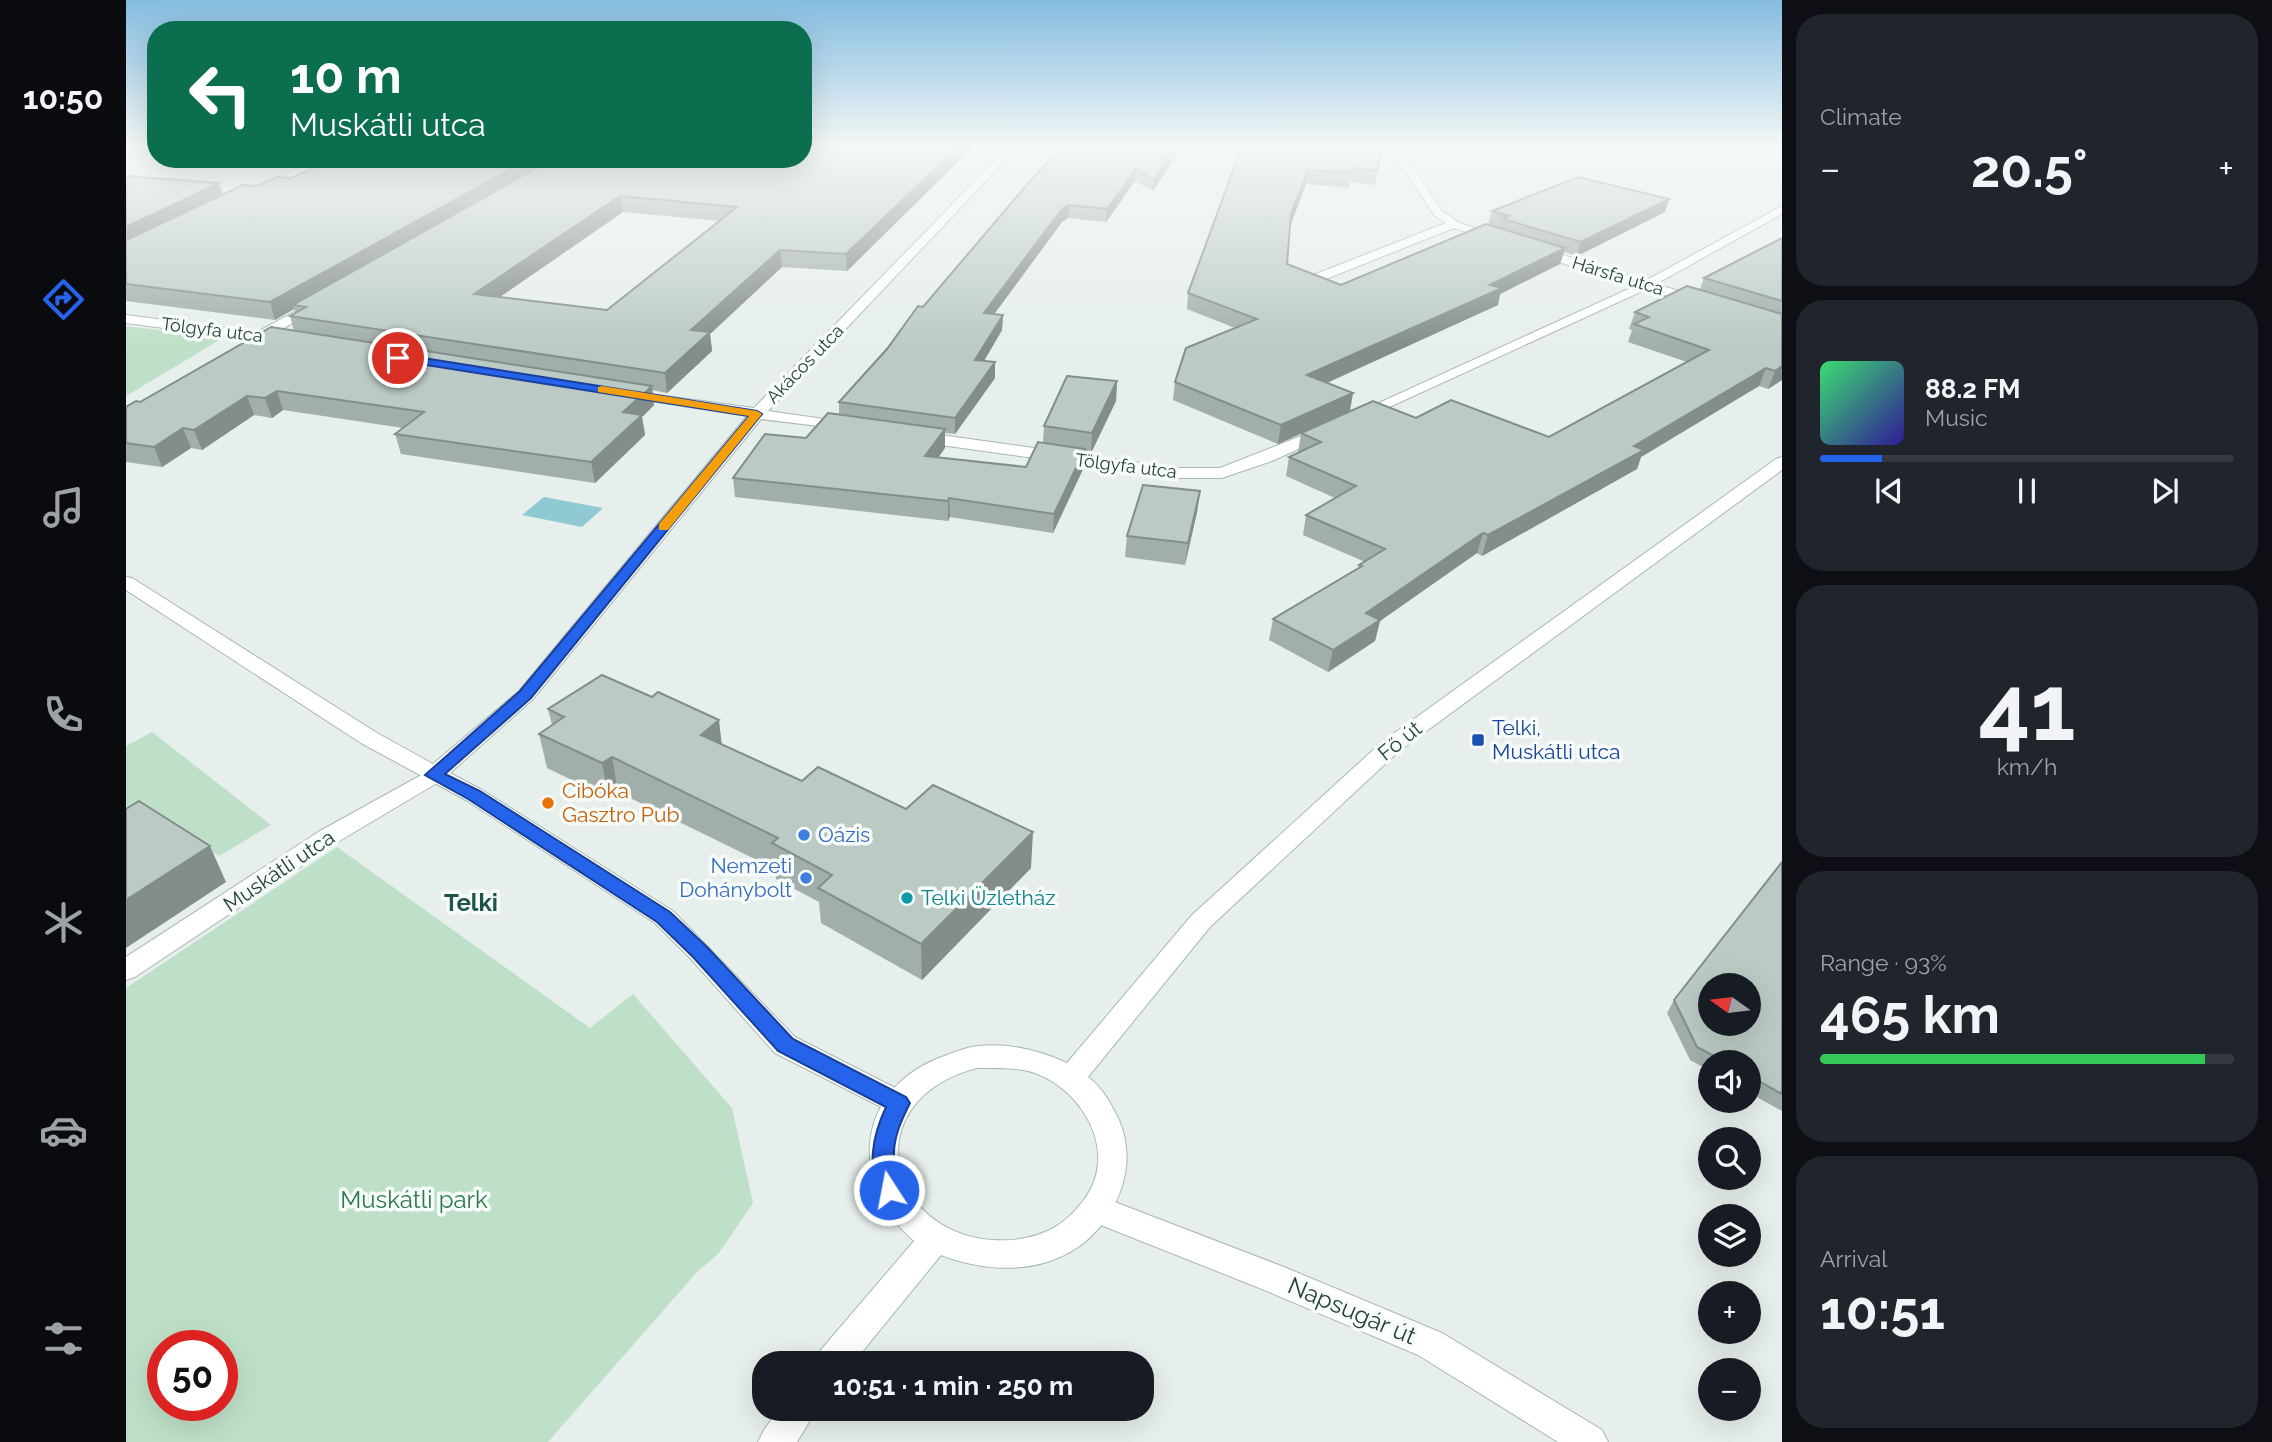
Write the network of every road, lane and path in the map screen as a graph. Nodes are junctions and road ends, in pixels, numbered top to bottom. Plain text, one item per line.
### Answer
1 (949, 213) edge
2 (1440, 213) edge
3 (1774, 213) edge
4 (1454, 224) junction
5 (1504, 241) edge
6 (1530, 249) edge
7 (1312, 280) edge
8 (1646, 285) junction
9 (329, 297) edge
10 (1708, 304) edge
11 (126, 319) edge
12 (260, 336) junction
13 (302, 342) edge
14 (238, 349) edge
15 (605, 390) edge
16 (757, 414) junction
17 (865, 429) edge
18 (906, 435) edge
19 (1782, 462) edge
20 (126, 582) edge
21 (434, 775) junction
22 (126, 970) edge
23 (1070, 1079) junction
24 (899, 1103) junction
25 (1099, 1210) junction
26 (935, 1239) junction
27 (842, 1351) edge
28 (791, 1421) edge
29 (776, 1442) edge
30 (1590, 1442) edge

1 - 16 street, Akácos utca
2 - 4 street
3 - 8 street, Tölgyfa utca
4 - 5 street
4 - 7 street
6 - 8 street, Hársfa utca
8 - 10 street, Hársfa utca
8 - 18 street, Tölgyfa utca
9 - 12 street
11 - 12 street, Tölgyfa utca
12 - 13 street, Tölgyfa utca
12 - 14 street
15 - 16 street
16 - 17 street
16 - 21 street, Akácos utca
19 - 23 street, Fő út
20 - 21 street
21 - 22 street, Muskátli utca
21 - 24 street
23 - 24 street
23 - 25 street
24 - 26 street
25 - 26 street
25 - 30 street, Napsugár út
26 - 27 street
28 - 29 street

